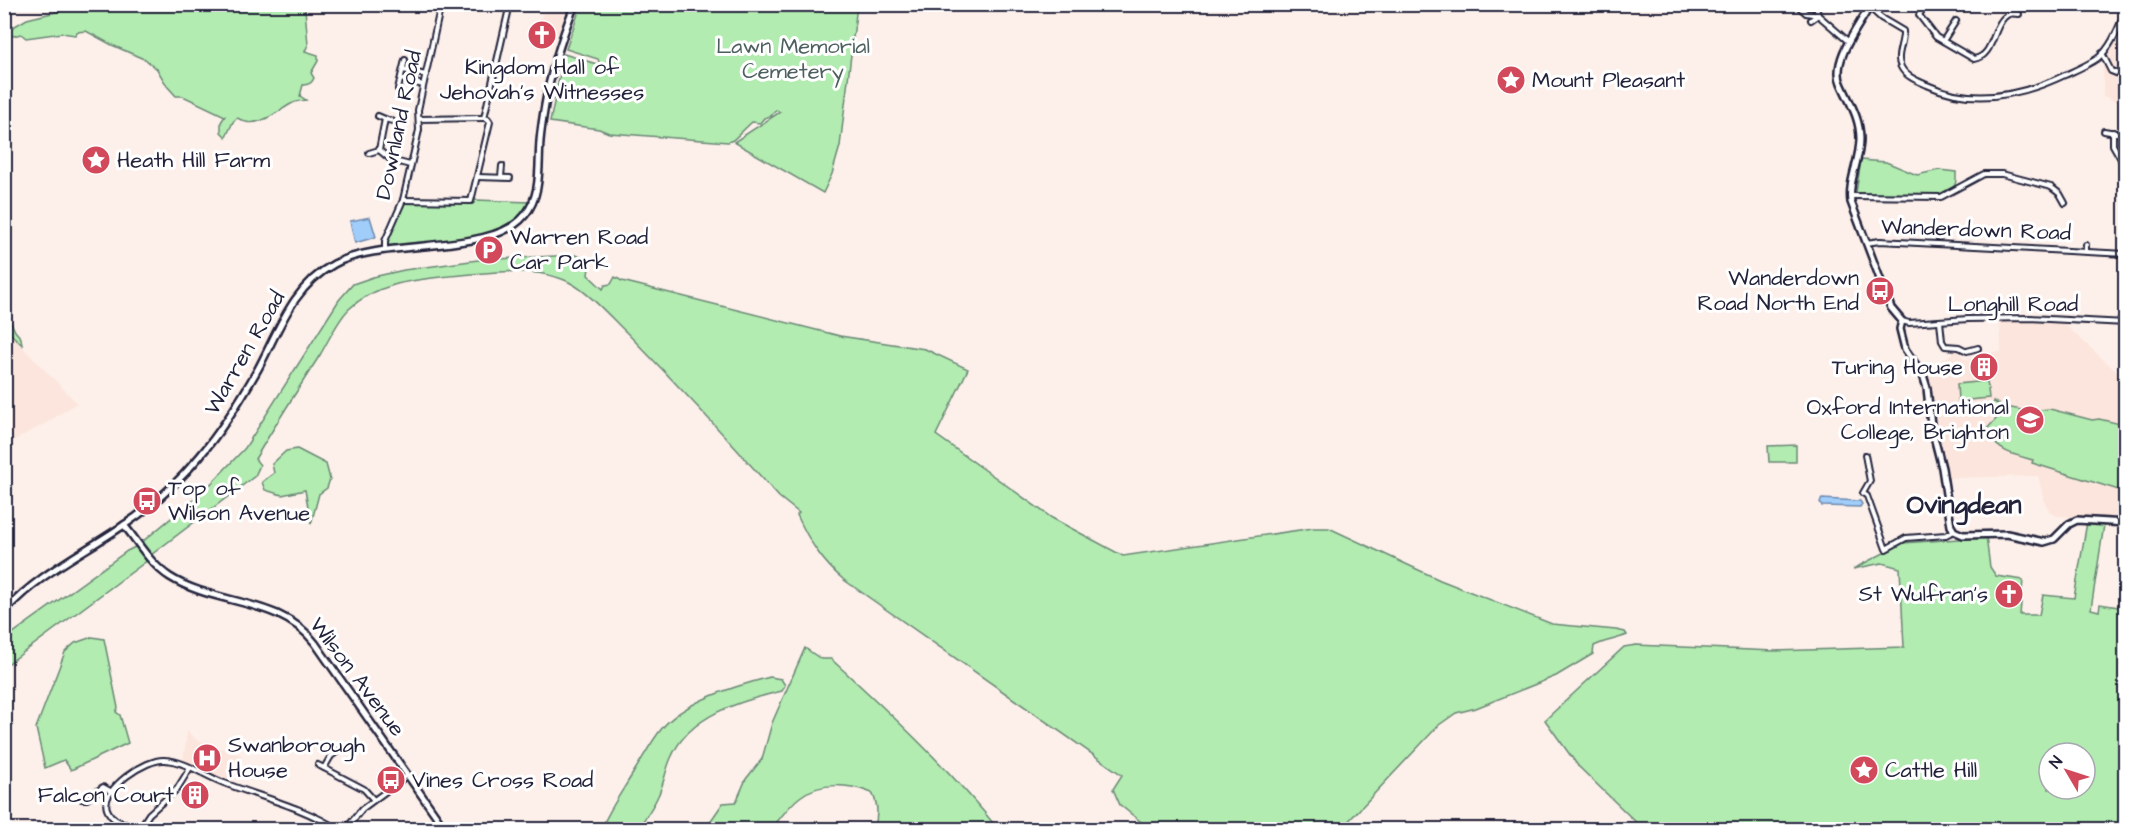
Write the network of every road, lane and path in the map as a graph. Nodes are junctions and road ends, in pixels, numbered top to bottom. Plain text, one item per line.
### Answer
1 (441, 4) edge
2 (510, 4) edge
3 (575, 4) edge
4 (1796, 4) edge
5 (1926, 4) edge
6 (1816, 6) edge
7 (1870, 6) edge
8 (2126, 10) edge
9 (2019, 14) dead end
10 (1818, 15) junction
11 (2124, 19) edge
12 (1811, 20) dead end
13 (1956, 21) dead end
14 (1943, 41) junction
15 (1850, 42) junction
16 (2102, 53) junction
17 (405, 60) dead end
18 (403, 70) junction
19 (426, 75) junction
20 (2126, 78) edge
21 (400, 79) junction
22 (423, 85) junction
23 (398, 89) dead end
24 (378, 116) dead end
25 (419, 118) junction
26 (484, 118) junction
27 (385, 119) junction
28 (392, 121) dead end
29 (2104, 131) dead end
30 (2113, 132) junction
31 (2122, 134) dead end
32 (379, 150) junction
33 (369, 153) dead end
34 (2123, 158) edge
35 (410, 165) junction
36 (503, 168) dead end
37 (477, 177) junction
38 (501, 177) junction
39 (510, 178) dead end
40 (2126, 179) edge
41 (1850, 196) junction
42 (403, 200) junction
43 (2065, 203) dead end
44 (1865, 244) junction
45 (2086, 245) dead end
46 (385, 250) junction
47 (2086, 251) junction
48 (2126, 254) edge
49 (1902, 321) junction
50 (1940, 321) junction
51 (2126, 322) edge
52 (1978, 348) dead end
53 (1865, 455) dead end
54 (2126, 523) edge
55 (124, 525) junction
56 (1954, 531) junction
57 (4, 612) edge
58 (338, 751) dead end
59 (318, 765) dead end
60 (190, 768) junction
61 (324, 768) junction
62 (408, 775) junction
63 (112, 792) junction
64 (79, 795) dead end
65 (373, 799) junction
66 (118, 822) junction
67 (141, 829) edge
68 (111, 830) edge
69 (339, 830) edge
70 (345, 830) edge
71 (446, 830) edge

1 - 19 street, Downland Road
2 - 26 street
3 - 46 street, Warren Road
4 - 10 street
5 - 14 street
6 - 10 street
7 - 15 street
7 - 16 street
8 - 11 street
9 - 14 street
10 - 12 street
10 - 15 street
11 - 16 street
13 - 14 street
15 - 41 street
16 - 20 street
17 - 18 street
18 - 19 street
18 - 21 street
19 - 22 street, Downland Road
21 - 22 street
21 - 23 street
22 - 25 street, Downland Road
24 - 27 street
25 - 26 street
25 - 35 street, Downland Road
26 - 37 street
27 - 28 street
27 - 32 street
29 - 30 street
30 - 31 street
30 - 34 street
32 - 33 street
32 - 35 street
34 - 40 street
35 - 42 street, Downland Road
36 - 38 street
37 - 38 street
37 - 42 street
38 - 39 street
41 - 43 street
41 - 44 street
42 - 46 street, Downland Road
44 - 47 street, Wanderdown Road
44 - 49 street
45 - 47 street, Wanderdown Road
46 - 55 street, Warren Road
47 - 48 street, Wanderdown Road
49 - 50 street, Longhill Road
49 - 56 street
50 - 51 street, Longhill Road
50 - 52 street
53 - 56 street
54 - 56 street
55 - 57 street, Warren Road
55 - 62 street, Wilson Avenue
58 - 61 street
59 - 61 street
60 - 63 street
60 - 67 street
60 - 69 street
61 - 65 street
62 - 65 street
62 - 71 street, Wilson Avenue
63 - 64 street
63 - 66 street
65 - 70 street
66 - 67 street
66 - 68 street

